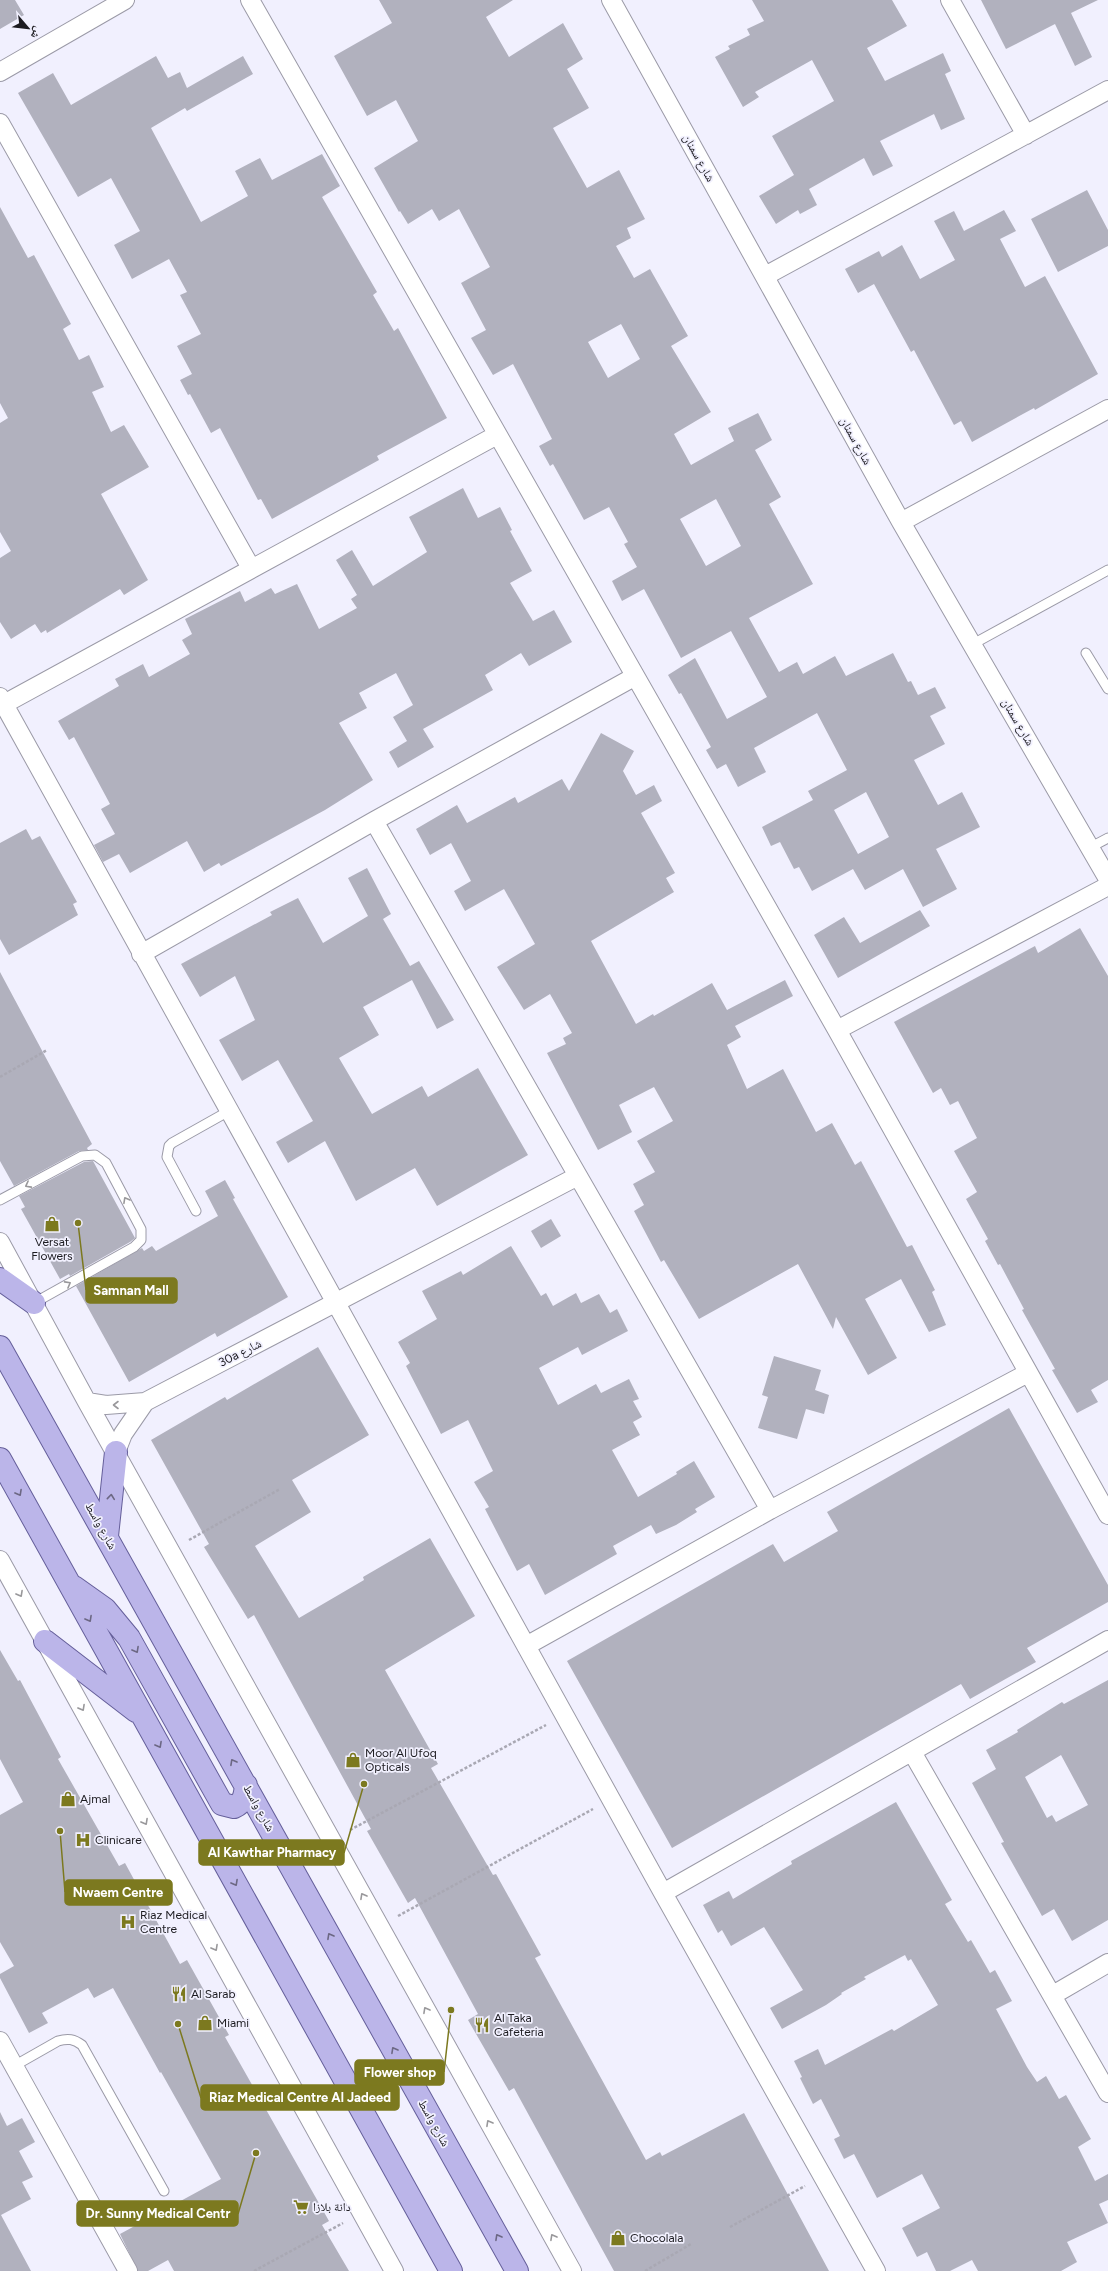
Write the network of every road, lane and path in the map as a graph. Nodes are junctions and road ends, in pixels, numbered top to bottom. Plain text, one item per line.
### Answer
1 (124, 0) edge
2 (250, 0) edge
3 (611, 0) edge
4 (950, 0) edge
5 (0, 72) edge
6 (1108, 90) edge
7 (0, 123) edge
8 (1026, 135) junction
9 (765, 276) junction
10 (1108, 409) edge
11 (497, 435) junction
12 (901, 522) junction
13 (251, 568) junction
14 (1108, 570) edge
15 (973, 644) junction
16 (1086, 653) dead end
17 (634, 677) junction
18 (1108, 689) edge
19 (2, 700) edge
20 (374, 821) junction
21 (1108, 838) edge
22 (1091, 848) junction
23 (1108, 879) edge
24 (1108, 886) edge
25 (142, 954) junction
26 (837, 1030) junction
27 (46, 1050) dead end
28 (0, 1077) edge
29 (229, 1111) junction
30 (578, 1176) junction
31 (0, 1200) edge
32 (196, 1211) dead end
33 (0, 1242) edge
34 (0, 1279) edge
35 (34, 1303) junction
36 (335, 1303) junction
37 (0, 1347) edge
38 (1028, 1373) junction
39 (87, 1402) junction
40 (145, 1402) junction
41 (116, 1452) junction
42 (0, 1459) edge
43 (280, 1490) dead end
44 (770, 1510) junction
45 (1108, 1515) edge
46 (107, 1536) junction
47 (171, 1550) junction
48 (0, 1560) edge
49 (70, 1584) junction
50 (1108, 1640) edge
51 (44, 1641) junction
52 (526, 1646) junction
53 (564, 1715) junction
54 (143, 1717) junction
55 (912, 1752) junction
56 (246, 1785) junction
57 (611, 1799) junction
58 (332, 1840) junction
59 (663, 1893) junction
60 (380, 1926) junction
61 (1108, 1963) edge
62 (1053, 1995) junction
63 (0, 2041) edge
64 (14, 2066) junction
65 (1108, 2094) edge
66 (823, 2176) junction
67 (164, 2191) dead end
68 (363, 2213) junction
69 (730, 2227) dead end
70 (691, 2244) dead end
71 (128, 2271) edge
72 (254, 2271) edge
73 (394, 2271) edge
74 (451, 2271) edge
75 (517, 2271) edge
76 (572, 2271) edge
77 (646, 2271) edge
78 (876, 2271) edge

1 - 5 street
2 - 11 street
3 - 9 street, شارع سمنان
4 - 8 street
6 - 8 street
7 - 13 street
8 - 9 street
9 - 12 street, شارع سمنان
10 - 12 street
11 - 13 street
11 - 17 street
12 - 15 street, شارع سمنان
13 - 19 street
14 - 15 lane
15 - 22 street, شارع سمنان
16 - 18 lane
17 - 20 street
17 - 26 street
19 - 25 street
20 - 25 street
20 - 30 street
21 - 22 lane
22 - 23 street, شارع سمنان
24 - 26 street
25 - 29 street
26 - 38 street
27 - 28 path
29 - 32 lane
29 - 36 street
30 - 36 street, 30a شارع
30 - 44 street
35 -> 31 lane
33 - 35 street
34 - 35 main road
35 - 39 street
36 - 40 street, 30a شارع
36 - 52 street
37 - 46 main road, شارع واسط
38 - 44 street
38 - 45 street
40 -> 39 street, 30a شارع
39 - 41 street
40 - 41 street, 30a شارع
46 -> 41 main road
41 - 47 street
42 -> 49 main road
43 - 47 path
44 - 52 street
56 -> 46 main road, شارع واسط
47 - 58 street
48 -> 51 street
49 -> 54 main road
49 -> 56 main road
50 - 55 street
51 - 54 main road
51 -> 68 street
52 - 53 street
53 - 57 street
53 - 58 path
54 -> 74 main road
55 - 59 street
55 - 62 street
75 -> 56 main road, شارع واسط
57 - 59 street
57 - 60 path
60 -> 58 street
59 - 66 street
76 -> 60 street
61 - 62 street
62 - 65 street
63 - 64 street
64 - 67 lane
64 - 71 street
66 - 69 path
66 - 78 street
68 - 72 path
68 - 73 street
70 - 77 path

